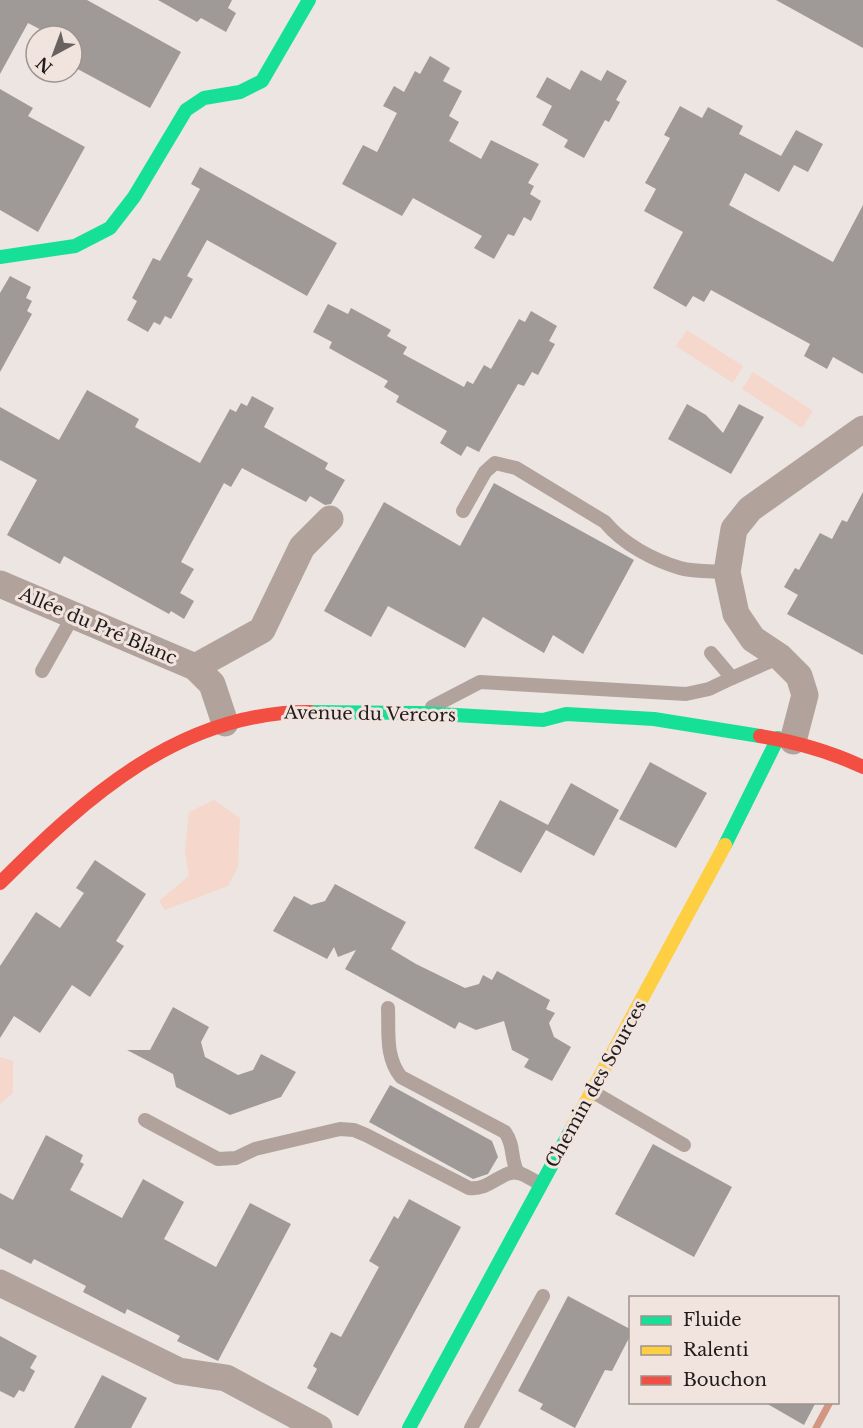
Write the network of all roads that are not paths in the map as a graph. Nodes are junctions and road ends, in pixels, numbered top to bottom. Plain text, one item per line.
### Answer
1 (309, 0) edge
2 (0, 257) edge
3 (857, 433) edge
4 (463, 511) dead end
5 (330, 519) dead end
6 (727, 572) junction
7 (0, 584) edge
8 (73, 616) junction
9 (711, 653) dead end
10 (780, 657) junction
11 (195, 667) junction
12 (42, 671) dead end
13 (732, 678) junction
14 (420, 713) junction
15 (543, 720) junction
16 (225, 723) junction
17 (692, 727) junction
18 (567, 729) dead end
19 (663, 734) dead end
20 (785, 740) junction
21 (863, 767) edge
22 (0, 884) edge
23 (388, 1008) dead end
24 (593, 1092) junction
25 (145, 1120) dead end
26 (684, 1145) dead end
27 (518, 1173) junction
28 (541, 1185) junction
29 (0, 1283) edge
30 (543, 1296) dead end
31 (319, 1428) edge
32 (409, 1428) edge
33 (471, 1428) edge

1 - 2 street
3 - 6 street
4 - 6 lane
5 - 11 street, Allée du Pré Blanc
6 - 10 street
7 - 8 street, Allée du Pré Blanc
8 - 11 street, Allée du Pré Blanc
8 - 12 lane
9 - 13 lane
10 - 13 lane
10 - 20 street
11 - 16 street, Allée du Pré Blanc
13 - 14 lane
14 - 15 street, Avenue du Vercors
14 - 16 street, Avenue du Vercors
15 - 17 street, Avenue du Vercors
15 - 18 street, Avenue du Vercors
16 - 22 street, Avenue du Vercors
17 - 19 street, Avenue du Vercors
17 - 20 street, Avenue du Vercors
20 - 21 street, Avenue du Vercors
20 - 24 street, Chemin des Sources
23 - 27 lane
24 - 26 lane
24 - 28 street, Chemin des Sources
25 - 27 lane
27 - 28 lane
28 - 32 street, Chemin des Sources
29 - 31 street
30 - 33 lane

